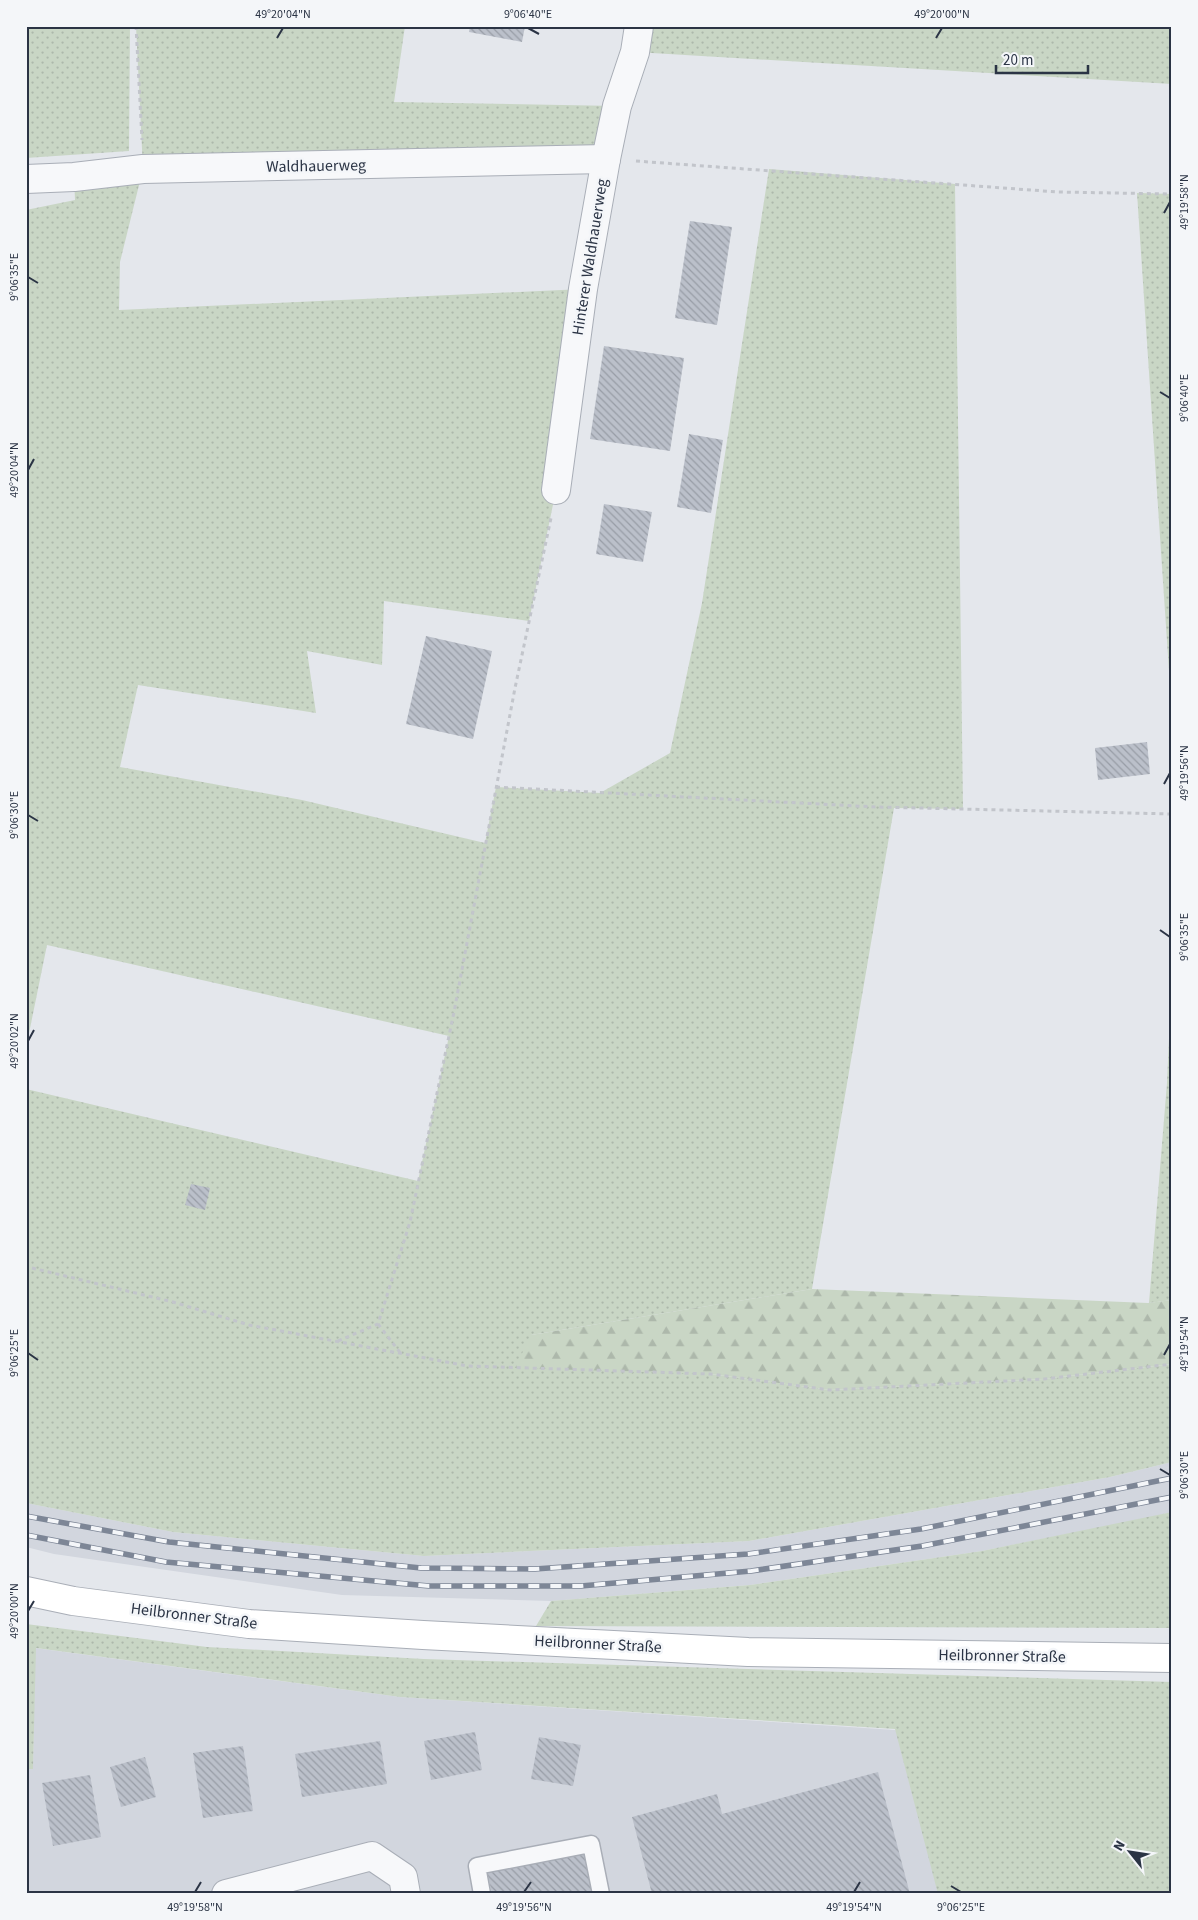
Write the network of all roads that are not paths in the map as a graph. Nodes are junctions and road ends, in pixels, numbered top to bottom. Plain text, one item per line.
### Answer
1 (639, 26) edge
2 (606, 159) junction
3 (26, 179) edge
4 (556, 490) road end
5 (26, 1592) edge
6 (1172, 1658) edge
7 (226, 1894) edge
8 (406, 1894) edge
9 (482, 1894) edge
10 (601, 1894) edge

1 - 2 street, Hinterer Waldhauerweg
2 - 3 street, Waldhauerweg
2 - 4 street, Hinterer Waldhauerweg
5 - 6 street, Heilbronner Straße
7 - 8 street
9 - 10 lane

